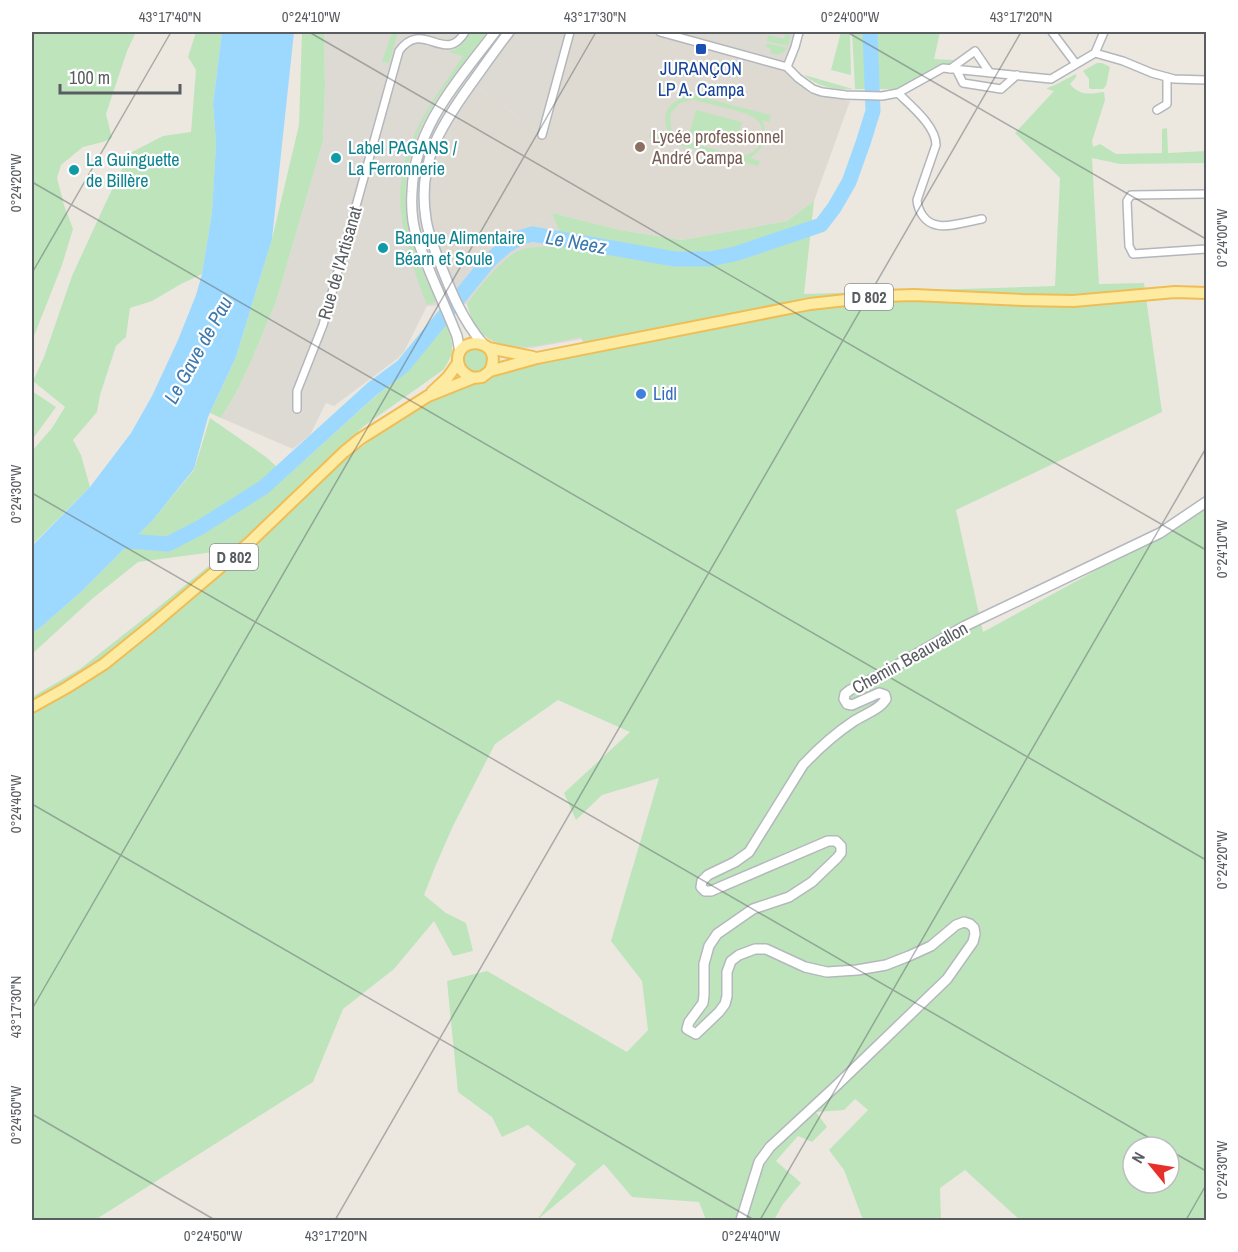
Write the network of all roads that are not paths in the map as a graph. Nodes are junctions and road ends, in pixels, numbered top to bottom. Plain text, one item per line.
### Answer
1 (465, 32) edge
2 (495, 32) edge
3 (509, 32) edge
4 (570, 32) edge
5 (660, 32) edge
6 (799, 32) edge
7 (1052, 32) edge
8 (1104, 32) edge
9 (1095, 53) junction
10 (1076, 64) junction
11 (787, 67) junction
12 (953, 69) junction
13 (990, 73) junction
14 (1017, 75) junction
15 (1167, 77) junction
16 (1206, 80) edge
17 (898, 93) junction
18 (1157, 110) dead end
19 (542, 135) dead end
20 (1206, 194) edge
21 (982, 219) dead end
22 (1206, 249) edge
23 (1206, 293) edge
24 (486, 346) junction
25 (459, 357) junction
26 (537, 358) junction
27 (490, 371) junction
28 (473, 378) junction
29 (428, 396) junction
30 (297, 409) dead end
31 (1206, 502) edge
32 (32, 707) edge
33 (741, 1221) edge

1 - 30 street, Rue de l'Artisanat
2 - 25 street
3 - 24 street
4 - 19 street
5 - 11 street
6 - 11 street
7 - 10 street
8 - 9 street
9 - 10 street
9 - 15 street
10 - 14 street
11 - 17 street
12 - 13 street
12 - 13 street
12 - 14 street
12 - 17 street
13 - 14 street
15 - 16 street
15 - 18 street
17 - 21 street
20 - 22 street
23 - 26 main road, D 802
24 - 25 main road
24 - 26 main road, D 802
24 - 27 main road
25 - 28 main road
25 - 29 main road, D 802
26 - 27 main road, D 802
27 - 28 main road
28 - 29 main road, D 802
29 - 32 main road, D 802
31 - 33 street, Chemin Beauvallon

